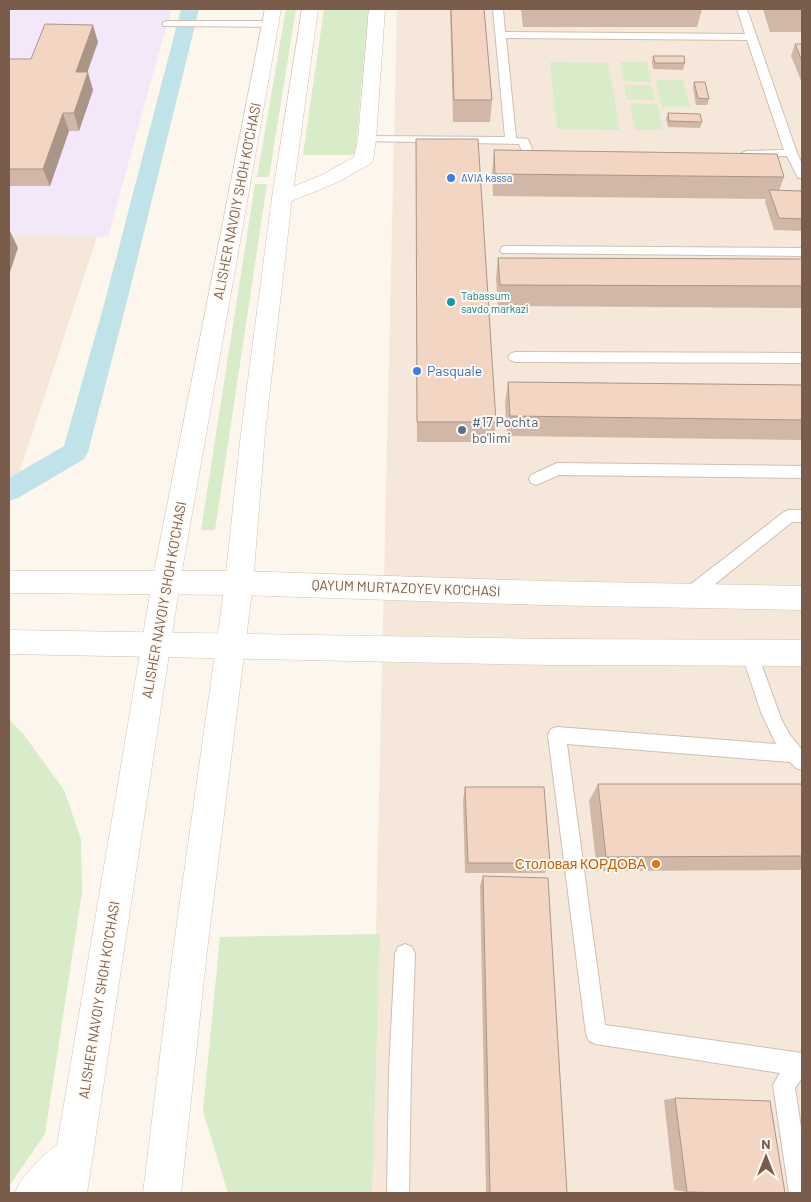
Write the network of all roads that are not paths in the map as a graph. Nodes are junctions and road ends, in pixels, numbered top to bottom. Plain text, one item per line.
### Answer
1 (310, 9) edge
2 (377, 9) edge
3 (498, 9) edge
4 (742, 9) edge
5 (271, 17) edge
6 (167, 24) dead end
7 (500, 35) junction
8 (751, 37) junction
9 (367, 139) junction
10 (511, 140) junction
11 (791, 153) junction
12 (557, 154) edge
13 (746, 154) edge
14 (802, 175) edge
15 (282, 198) junction
16 (506, 250) dead end
17 (802, 252) edge
18 (515, 357) dead end
19 (802, 358) edge
20 (802, 472) edge
21 (536, 479) dead end
22 (802, 516) edge
23 (9, 582) edge
24 (166, 582) junction
25 (239, 583) junction
26 (688, 596) junction
27 (802, 598) edge
28 (9, 642) edge
29 (156, 644) junction
30 (231, 645) junction
31 (749, 652) junction
32 (802, 653) edge
33 (797, 758) edge
34 (406, 954) dead end
35 (800, 1065) edge
36 (75, 1153) junction
37 (167, 1189) edge
38 (34, 1193) edge
39 (68, 1193) edge
40 (398, 1193) edge
41 (800, 1193) edge

1 - 15 main road
2 - 9 main road
3 - 7 lane
4 - 8 lane
5 - 6 lane
5 - 24 main road, ALISHER NAVOIY SHOH KO'CHASI
7 - 8 lane
7 - 10 lane
8 - 11 lane
9 - 10 lane
9 - 15 main road
10 - 12 lane
11 - 13 lane
11 - 14 lane
15 - 25 main road
16 - 17 lane
18 - 19 lane
20 - 21 lane
22 - 26 lane
23 - 24 main road, QAYUM MURTAZOYEV KO'CHASI
24 - 25 main road, QAYUM MURTAZOYEV KO'CHASI
24 - 29 main road, ALISHER NAVOIY SHOH KO'CHASI
25 - 26 main road, QAYUM MURTAZOYEV KO'CHASI
25 - 30 main road
26 - 27 main road, QAYUM MURTAZOYEV KO'CHASI
28 - 29 main road
29 - 30 main road
29 - 36 main road, ALISHER NAVOIY SHOH KO'CHASI
30 - 31 main road
30 - 37 main road
31 - 32 main road
31 - 33 lane
33 - 35 lane
34 - 40 lane
35 - 41 lane
36 - 38 main road
36 - 39 main road, ALISHER NAVOIY SHOH KO'CHASI

